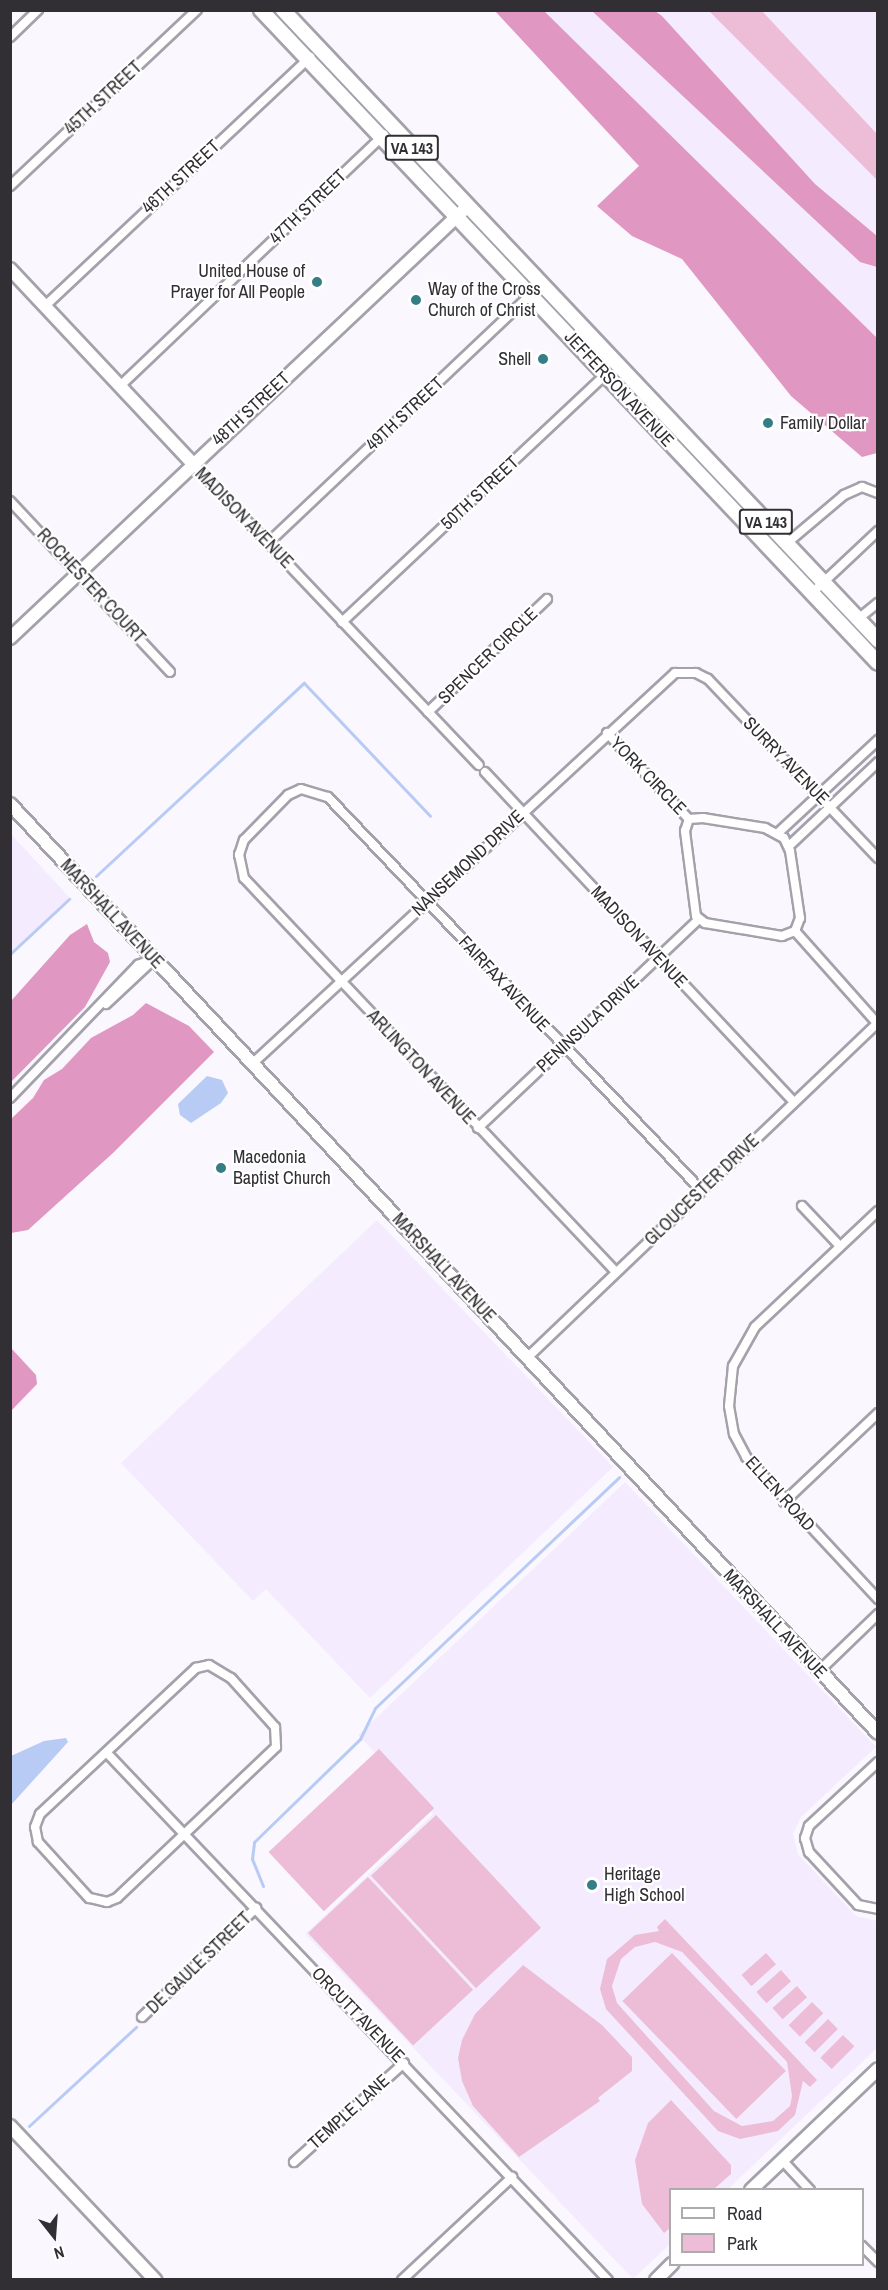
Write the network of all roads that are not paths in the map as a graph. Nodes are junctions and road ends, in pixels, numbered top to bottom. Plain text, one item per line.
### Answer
1 (38, 10) edge
2 (197, 10) edge
3 (261, 10) edge
4 (283, 10) edge
5 (10, 37) edge
6 (319, 49) junction
7 (307, 59) junction
8 (393, 127) junction
9 (381, 138) junction
10 (10, 186) edge
11 (468, 206) junction
12 (456, 217) junction
13 (10, 269) edge
14 (542, 284) junction
15 (530, 295) junction
16 (45, 306) junction
17 (617, 364) junction
18 (605, 375) junction
19 (118, 387) junction
20 (193, 464) junction
21 (878, 494) edge
22 (10, 501) edge
23 (878, 531) edge
24 (268, 543) junction
25 (786, 544) junction
26 (79, 573) junction
27 (823, 582) junction
28 (812, 593) junction
29 (548, 599) dead end
30 (878, 603) edge
31 (858, 619) junction
32 (342, 622) junction
33 (10, 638) edge
34 (878, 640) edge
35 (878, 663) edge
36 (170, 672) dead end
37 (689, 672) joint
38 (428, 712) junction
39 (607, 733) junction
40 (878, 740) edge
41 (878, 762) edge
42 (302, 789) joint
43 (818, 795) junction
44 (10, 804) edge
45 (830, 807) junction
46 (522, 812) junction
47 (689, 819) junction
48 (778, 833) junction
49 (789, 846) junction
50 (878, 858) edge
51 (426, 901) junction
52 (699, 919) junction
53 (795, 931) junction
54 (658, 957) junction
55 (153, 959) junction
56 (341, 981) junction
57 (878, 1023) edge
58 (563, 1047) junction
59 (252, 1064) junction
60 (10, 1098) edge
61 (794, 1102) junction
62 (478, 1128) junction
63 (701, 1190) junction
64 (802, 1206) dead end
65 (878, 1211) edge
66 (840, 1246) junction
67 (616, 1272) junction
68 (528, 1357) junction
69 (878, 1413) edge
70 (784, 1502) junction
71 (878, 1599) edge
72 (878, 1614) edge
73 (819, 1671) junction
74 (878, 1733) edge
75 (107, 1753) junction
76 (878, 1762) edge
77 (186, 1835) junction
78 (256, 1908) junction
79 (878, 1909) edge
80 (142, 2017) dead end
81 (404, 2063) junction
82 (878, 2069) edge
83 (10, 2126) edge
84 (782, 2160) junction
85 (294, 2162) dead end
86 (512, 2177) junction
87 (753, 2188) edge
88 (808, 2188) edge
89 (864, 2248) edge
90 (878, 2262) edge
91 (671, 2266) edge
92 (155, 2280) edge
93 (402, 2280) edge
94 (608, 2280) edge
95 (656, 2280) edge

1 - 5 street
2 - 10 street, 45TH STREET
3 - 7 main road, JEFFERSON AVENUE / VA 143
4 - 6 main road, JEFFERSON AVENUE / VA 143
6 - 7 street, 46TH STREET
6 - 8 main road, JEFFERSON AVENUE / VA 143
7 - 9 main road, JEFFERSON AVENUE / VA 143
7 - 16 street, 46TH STREET
8 - 9 street, 47TH STREET
8 - 11 main road, JEFFERSON AVENUE / VA 143
9 - 12 main road, JEFFERSON AVENUE / VA 143
9 - 19 street, 47TH STREET
11 - 12 street, 48TH STREET
11 - 14 main road, JEFFERSON AVENUE / VA 143
12 - 15 main road, JEFFERSON AVENUE / VA 143
12 - 20 street, 48TH STREET
13 - 16 street, MADISON AVENUE
14 - 15 street, 49TH STREET
14 - 17 main road, JEFFERSON AVENUE / VA 143
15 - 18 main road, JEFFERSON AVENUE / VA 143
15 - 24 street, 49TH STREET
16 - 19 street, MADISON AVENUE
17 - 18 street, 50TH STREET
17 - 25 main road, JEFFERSON AVENUE / VA 143
18 - 28 main road, JEFFERSON AVENUE / VA 143
18 - 32 street, 50TH STREET
19 - 20 street, MADISON AVENUE
20 - 24 street, MADISON AVENUE
20 - 26 street, 48TH STREET
21 - 25 street
22 - 26 street, ROCHESTER COURT
23 - 27 street
24 - 32 street, MADISON AVENUE
25 - 27 main road, JEFFERSON AVENUE / VA 143
26 - 33 street, 48TH STREET
26 - 36 street, ROCHESTER COURT
27 - 28 street
27 - 31 main road, JEFFERSON AVENUE / VA 143
28 - 35 main road, JEFFERSON AVENUE / VA 143
29 - 38 street, SPENCER CIRCLE
30 - 31 street
31 - 34 main road, JEFFERSON AVENUE / VA 143
32 - 38 street, MADISON AVENUE
37 - 39 street, NANSEMOND DRIVE
37 - 43 street, SURRY AVENUE
38 - 46 street, MADISON AVENUE
39 - 46 street, NANSEMOND DRIVE
39 - 47 street, YORK CIRCLE
40 - 43 street
41 - 45 street
42 - 51 street, FAIRFAX AVENUE
42 - 56 street, ARLINGTON AVENUE
43 - 45 street, SURRY AVENUE
43 - 48 street
44 - 55 street, MARSHALL AVENUE
45 - 49 street
45 - 50 street, SURRY AVENUE
46 - 51 street, NANSEMOND DRIVE
46 - 54 street, MADISON AVENUE
47 - 48 street, YORK CIRCLE
47 - 52 street, YORK CIRCLE
48 - 49 street
49 - 53 street
51 - 56 street, NANSEMOND DRIVE
51 - 58 street, FAIRFAX AVENUE
52 - 53 street
52 - 54 street, PENINSULA DRIVE
53 - 57 street
54 - 58 street, PENINSULA DRIVE
54 - 61 street, MADISON AVENUE
55 - 59 street, MARSHALL AVENUE
55 - 60 street
56 - 59 street, NANSEMOND DRIVE
56 - 62 street, ARLINGTON AVENUE
57 - 61 street, GLOUCESTER DRIVE
58 - 62 street, PENINSULA DRIVE
58 - 63 street, FAIRFAX AVENUE
59 - 68 street, MARSHALL AVENUE
61 - 63 street, GLOUCESTER DRIVE
62 - 67 street, ARLINGTON AVENUE
63 - 67 street, GLOUCESTER DRIVE
64 - 66 street
65 - 66 street, ELLEN ROAD
66 - 70 street, ELLEN ROAD
67 - 68 street, GLOUCESTER DRIVE
68 - 73 street, MARSHALL AVENUE
69 - 70 street
70 - 71 street, ELLEN ROAD
72 - 73 street
73 - 74 street, MARSHALL AVENUE
75 - 77 street, ORCUTT AVENUE
75 - 77 street
75 - 77 street
76 - 79 street
77 - 78 street, ORCUTT AVENUE
78 - 80 street, DE GAULE STREET
78 - 81 street, ORCUTT AVENUE
81 - 85 street, TEMPLE LANE
81 - 86 street, ORCUTT AVENUE
82 - 84 street
83 - 92 street
84 - 87 street
84 - 88 street
86 - 93 street
86 - 94 street, ORCUTT AVENUE
89 - 90 street
91 - 95 street

